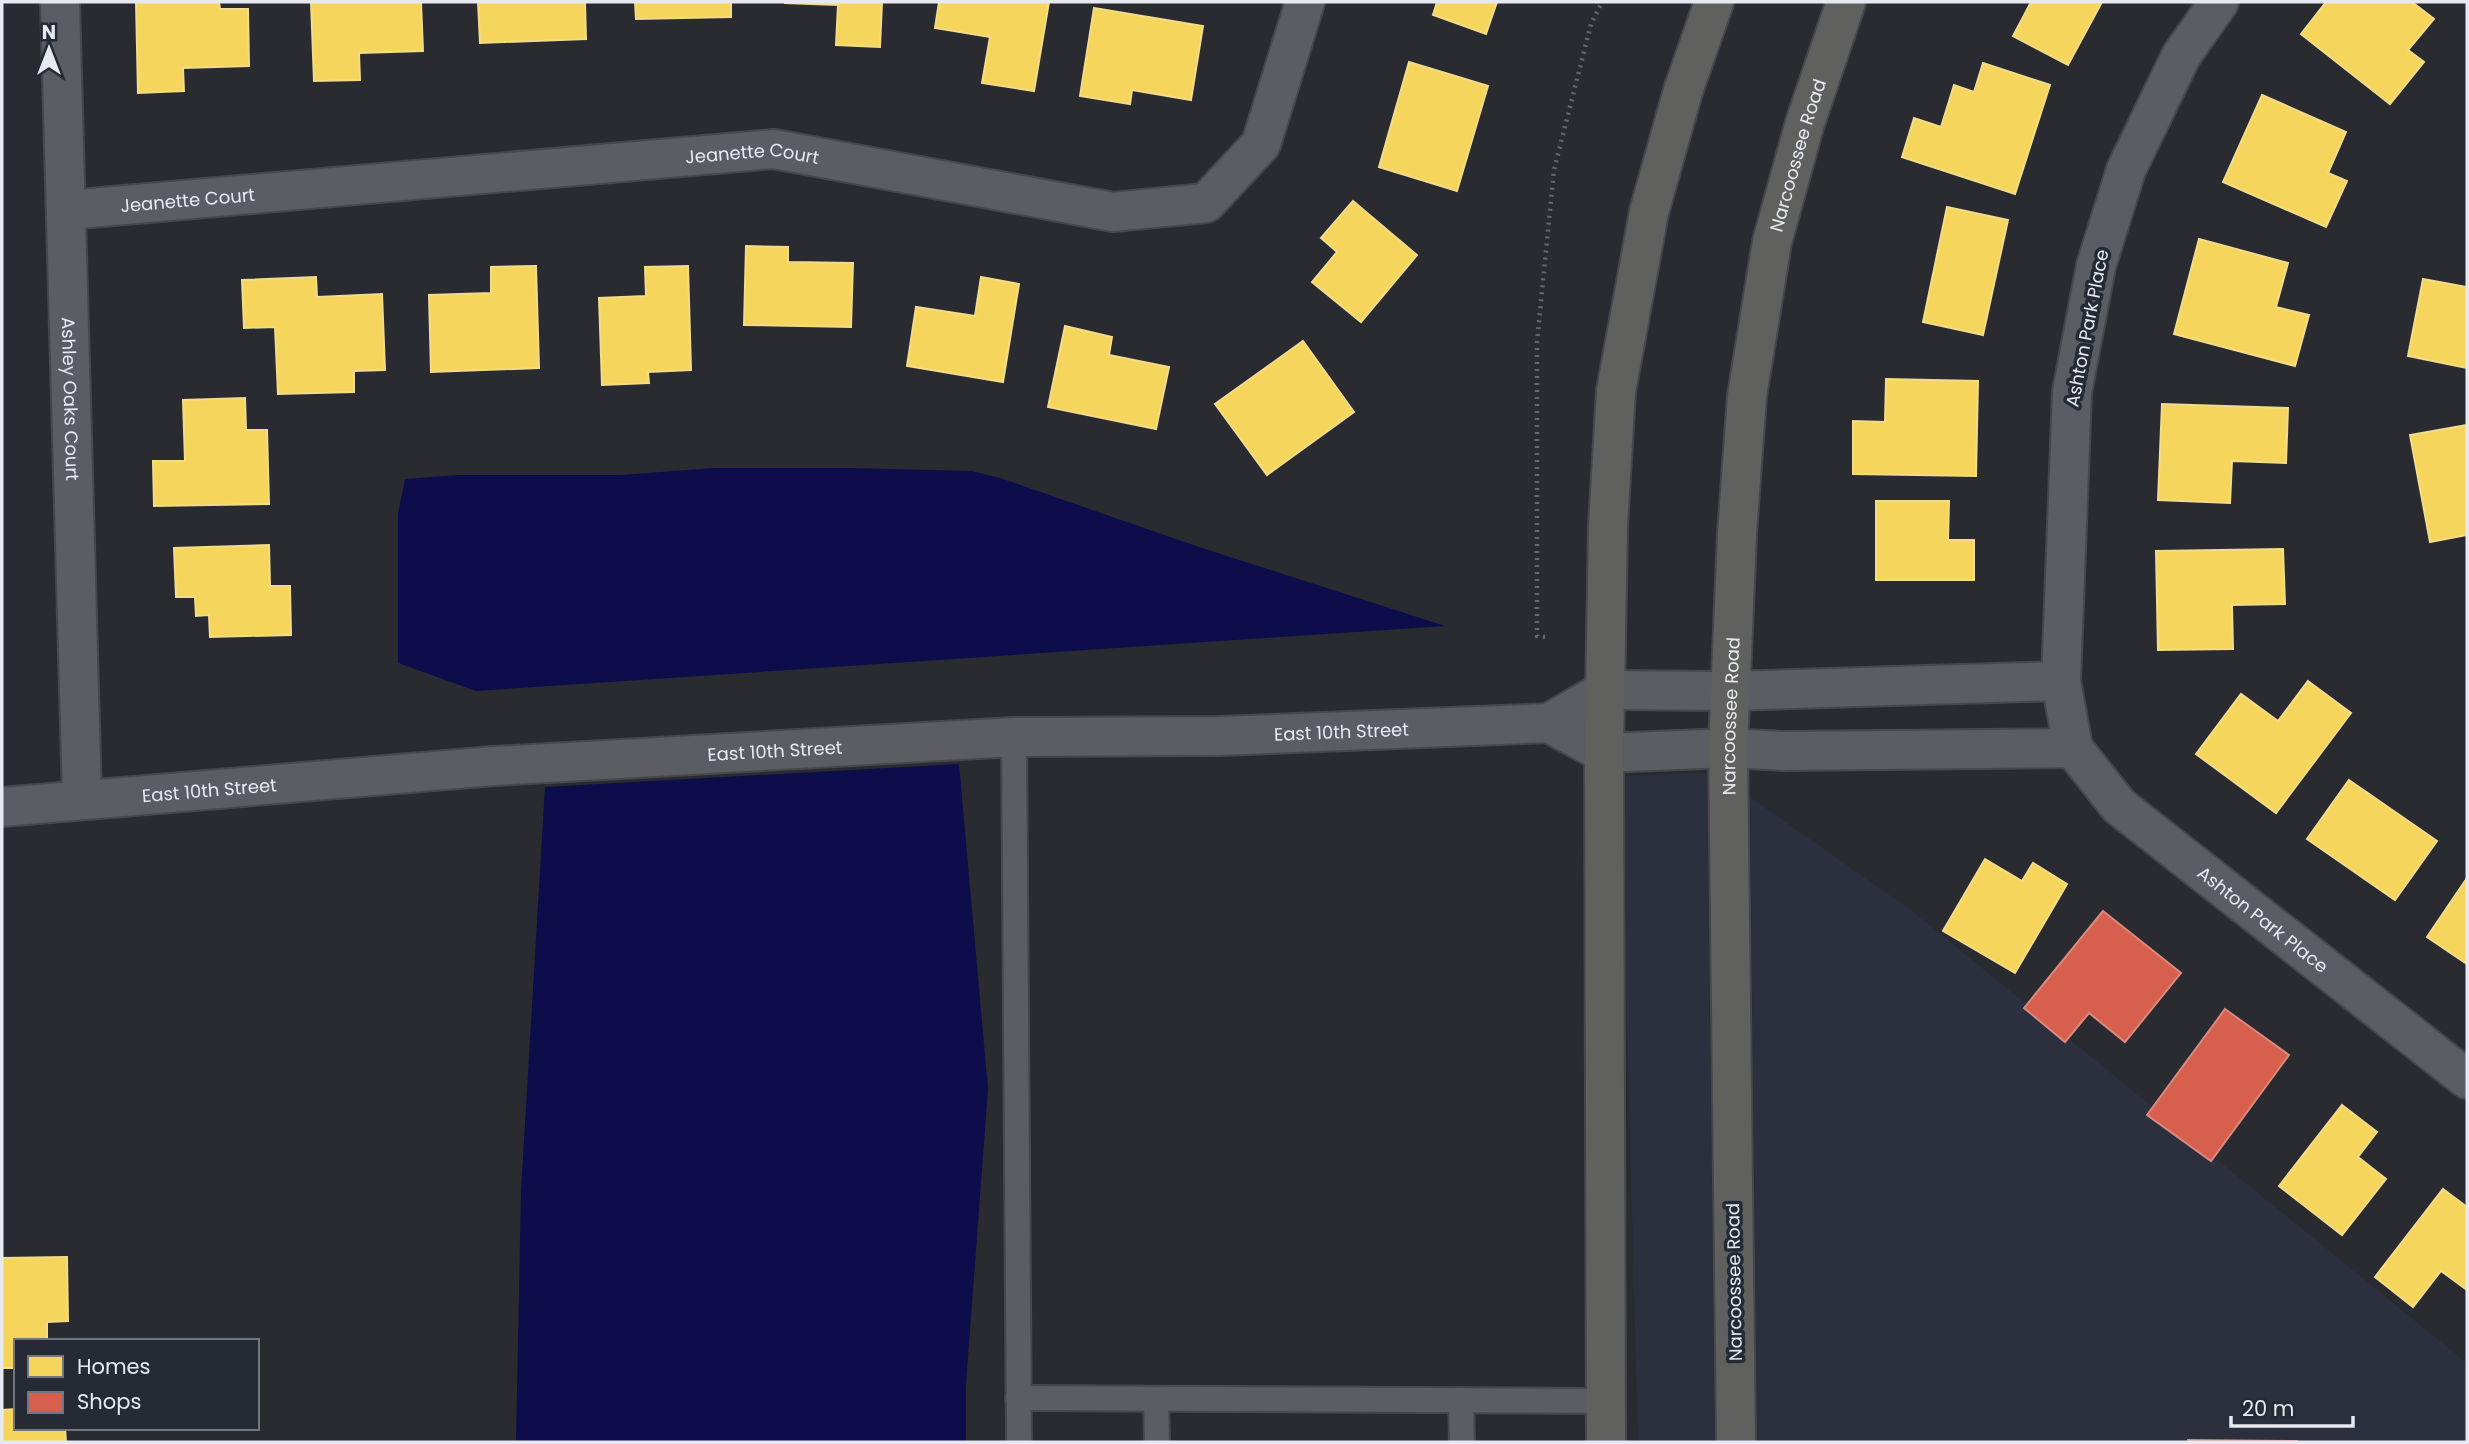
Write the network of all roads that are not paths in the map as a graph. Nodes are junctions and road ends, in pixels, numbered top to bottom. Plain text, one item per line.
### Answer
1 (60, 2) edge
2 (1304, 2) edge
3 (1714, 2) edge
4 (1846, 2) edge
5 (2219, 2) edge
6 (67, 210) junction
7 (2062, 681) junction
8 (1606, 690) junction
9 (1730, 691) junction
10 (1549, 723) junction
11 (1014, 737) junction
12 (1728, 748) junction
13 (2073, 748) junction
14 (1604, 753) junction
15 (82, 798) junction
16 (2, 807) edge
17 (2467, 1079) edge
18 (1018, 1398) junction
19 (1156, 1399) junction
20 (1461, 1400) junction
21 (1607, 1401) junction
22 (1019, 1442) edge
23 (1157, 1442) edge
24 (1462, 1442) edge
25 (1606, 1442) edge
26 (1736, 1442) edge

1 - 6 street, Ashley Oaks Court
2 - 6 street, Jeanette Court
3 - 8 main road
4 - 9 main road, Narcoossee Road
5 - 7 street, Ashton Park Place
6 - 15 street, Ashley Oaks Court
7 - 9 street
7 - 13 street, Ashton Park Place
8 - 9 street
8 - 10 street, East 10th Street
8 - 14 main road
9 - 12 main road, Narcoossee Road
10 - 11 street, East 10th Street
10 - 14 street
11 - 15 street, East 10th Street
11 - 18 lane
12 - 13 street
12 - 14 street
12 - 26 main road, Narcoossee Road
13 - 17 street, Ashton Park Place
14 - 21 main road
15 - 16 street, East 10th Street
18 - 19 lane
18 - 22 lane
19 - 20 lane
19 - 23 lane
20 - 21 lane
20 - 24 lane
21 - 25 main road

